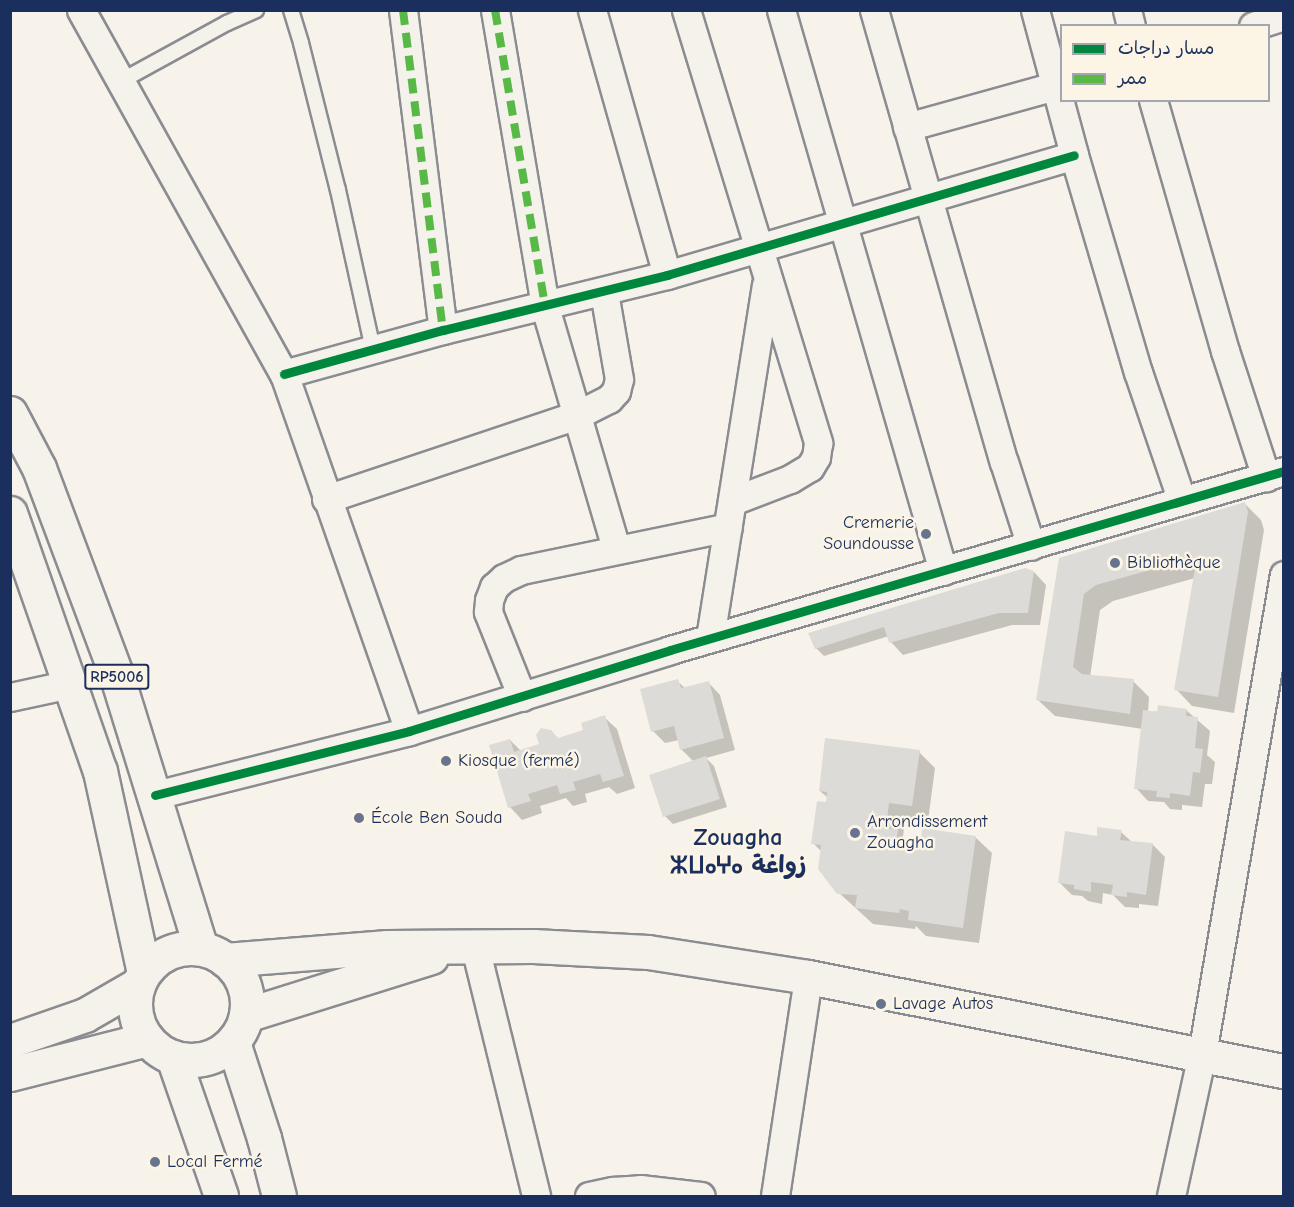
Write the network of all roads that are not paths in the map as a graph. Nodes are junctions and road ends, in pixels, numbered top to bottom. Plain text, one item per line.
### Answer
1 (81, 10) edge
2 (219, 10) edge
3 (256, 10) edge
4 (291, 10) edge
5 (403, 10) edge
6 (495, 10) edge
7 (592, 10) edge
8 (686, 10) edge
9 (781, 10) edge
10 (874, 10) edge
11 (1035, 10) edge
12 (1284, 16) edge
13 (227, 23) junction
14 (1259, 24) edge
15 (121, 81) junction
16 (1059, 85) edge
17 (1063, 102) edge
18 (1154, 102) edge
19 (908, 127) junction
20 (1074, 154) junction
21 (928, 197) junction
22 (843, 222) junction
23 (757, 248) junction
24 (667, 275) junction
25 (767, 278) junction
26 (604, 292) junction
27 (545, 307) junction
28 (442, 330) junction
29 (373, 349) junction
30 (284, 374) junction
31 (10, 413) edge
32 (577, 415) junction
33 (1275, 474) edge
34 (326, 499) junction
35 (1182, 501) junction
36 (10, 513) edge
37 (730, 514) junction
38 (1031, 546) junction
39 (616, 549) junction
40 (944, 571) junction
41 (1284, 574) edge
42 (710, 638) junction
43 (70, 684) junction
44 (10, 697) edge
45 (522, 697) junction
46 (409, 731) junction
47 (154, 795) junction
48 (468, 948) junction
49 (213, 954) junction
50 (808, 977) junction
51 (141, 979) junction
52 (240, 1028) junction
53 (147, 1039) junction
54 (10, 1041) edge
55 (1202, 1054) junction
56 (173, 1058) junction
57 (1284, 1071) edge
58 (10, 1074) edge
59 (221, 1197) edge
60 (279, 1197) edge
61 (536, 1197) edge
62 (589, 1197) edge
63 (701, 1197) edge
64 (775, 1197) edge
65 (1172, 1197) edge

1 - 15 street
2 - 13 lane
3 - 13 lane
4 - 29 lane
5 - 28 street
6 - 27 street
7 - 24 street
8 - 23 street
9 - 22 street
10 - 19 street
11 - 16 street
12 - 14 street
13 - 15 lane
15 - 30 street
16 - 19 street
17 - 20 street
18 - 33 street
19 - 21 street
20 - 21 street
20 - 35 street
21 - 22 street
21 - 38 street
22 - 23 street
22 - 40 street
23 - 24 street
23 - 25 street
24 - 26 street
25 - 37 street
25 - 37 street
26 - 27 street
26 - 32 street
27 - 28 street
27 - 32 street
28 - 29 street
29 - 30 street
30 - 34 street
31 - 47 main road, RP5006
32 - 34 street
32 - 39 street
33 - 35 street
34 - 46 street
35 - 38 street
36 - 43 main road, RP5006
37 - 39 street
37 - 42 street
38 - 40 street
39 - 45 street
40 - 42 street
41 - 55 street
42 - 45 street
43 - 44 street
43 - 51 main road, RP5006
45 - 46 street
46 - 47 street
47 - 49 main road, RP5006
48 - 49 main road
48 - 50 main road
48 - 52 main road
48 - 61 street
49 - 51 main road
49 - 52 main road, RP5006
50 - 55 main road
50 - 64 street
51 - 53 main road, RP5006
51 - 54 main road
52 - 56 main road
52 - 60 main road, RP5006
53 - 56 main road, RP5006
53 - 58 main road
55 - 57 main road
55 - 65 street
56 - 59 main road
62 - 63 street

